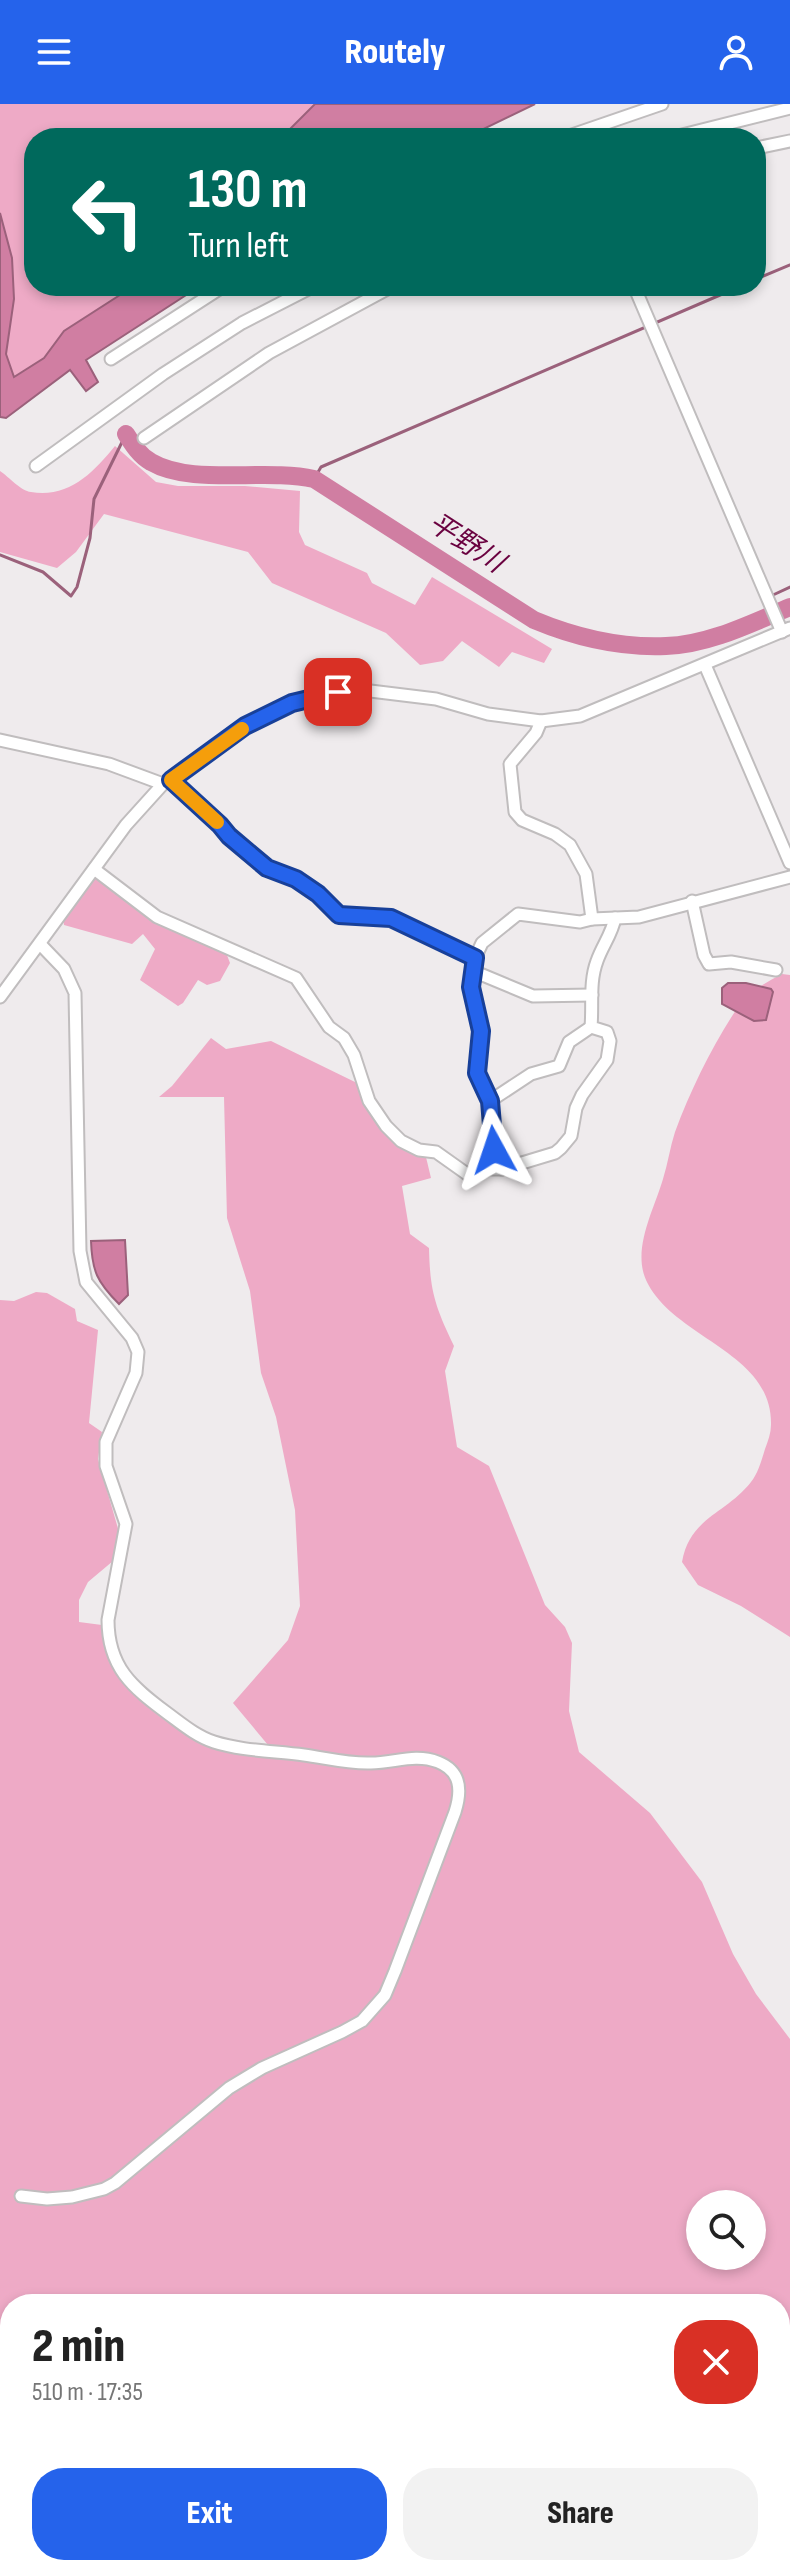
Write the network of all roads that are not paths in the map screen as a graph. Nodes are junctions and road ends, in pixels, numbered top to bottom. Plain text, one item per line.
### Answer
1 (662, 104) edge
2 (790, 108) edge
3 (592, 128) edge
4 (710, 128) edge
5 (790, 141) edge
6 (766, 146) edge
7 (209, 296) edge
8 (295, 296) edge
9 (374, 296) edge
10 (638, 296) edge
11 (111, 359) dead end
12 (144, 438) dead end
13 (36, 466) dead end
14 (784, 627) edge
15 (705, 665) junction
16 (541, 721) junction
17 (0, 740) edge
18 (167, 782) junction
19 (790, 863) edge
20 (94, 869) junction
21 (790, 877) edge
22 (692, 901) junction
23 (615, 918) junction
24 (592, 919) junction
25 (40, 944) junction
26 (475, 958) junction
27 (776, 970) dead end
28 (473, 971) junction
29 (592, 995) junction
30 (0, 997) edge
31 (591, 1027) junction
32 (490, 1101) junction
33 (502, 1169) junction
34 (21, 2196) dead end

1 - 3 street
2 - 4 street
5 - 6 street
7 - 11 street
8 - 13 street
9 - 12 street
10 - 14 street
14 - 15 street
15 - 16 street
15 - 19 street
16 - 18 street
16 - 24 street
17 - 18 street
18 - 20 street
18 - 26 street
20 - 25 street
20 - 33 street
21 - 22 street
22 - 23 street
22 - 27 street
23 - 24 street
23 - 29 street
24 - 26 street
25 - 30 street
25 - 34 street
26 - 28 street
28 - 29 street
28 - 32 street
29 - 31 street
31 - 32 street
31 - 33 street
32 - 33 street

